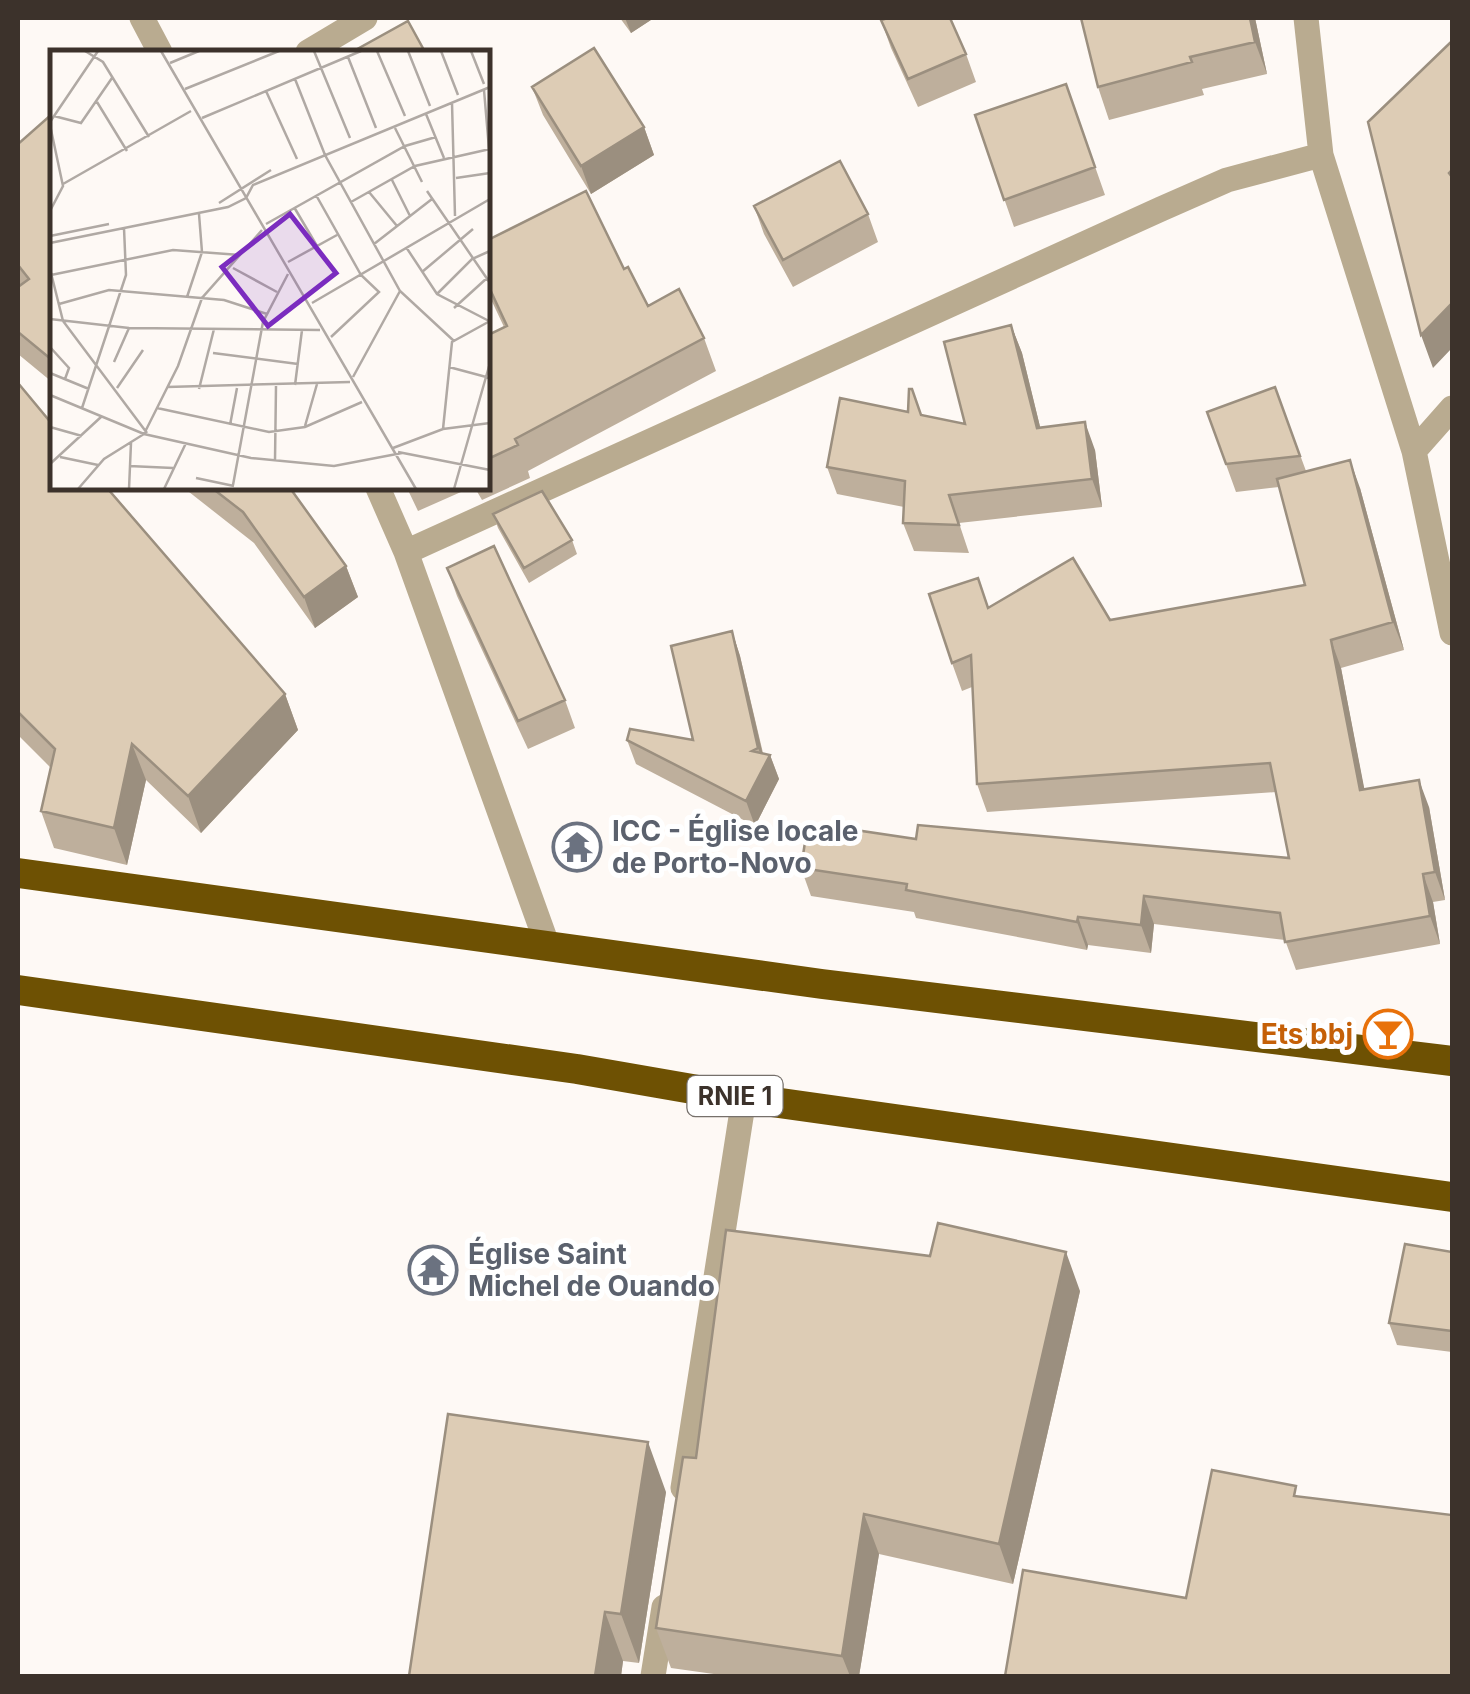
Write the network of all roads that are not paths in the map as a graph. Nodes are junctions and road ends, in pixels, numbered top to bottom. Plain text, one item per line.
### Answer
1 (142, 18) edge
2 (364, 18) edge
3 (1306, 18) edge
4 (159, 50) edge
5 (311, 50) edge
6 (1321, 155) junction
7 (1452, 408) edge
8 (1414, 451) junction
9 (379, 490) edge
10 (406, 552) junction
11 (1452, 633) edge
12 (18, 873) edge
13 (547, 944) junction
14 (18, 990) edge
15 (1452, 1061) edge
16 (744, 1098) junction
17 (1452, 1197) edge
18 (678, 1522) edge
19 (668, 1580) edge
20 (654, 1676) edge

1 - 4 street
2 - 5 street
3 - 6 street
6 - 8 street
6 - 10 street
7 - 8 street
8 - 11 street
9 - 10 street
10 - 13 street
12 - 13 highway
13 - 15 highway
14 - 16 highway, RNIE 1
16 - 17 highway, RNIE 1
16 - 18 street
19 - 20 street

